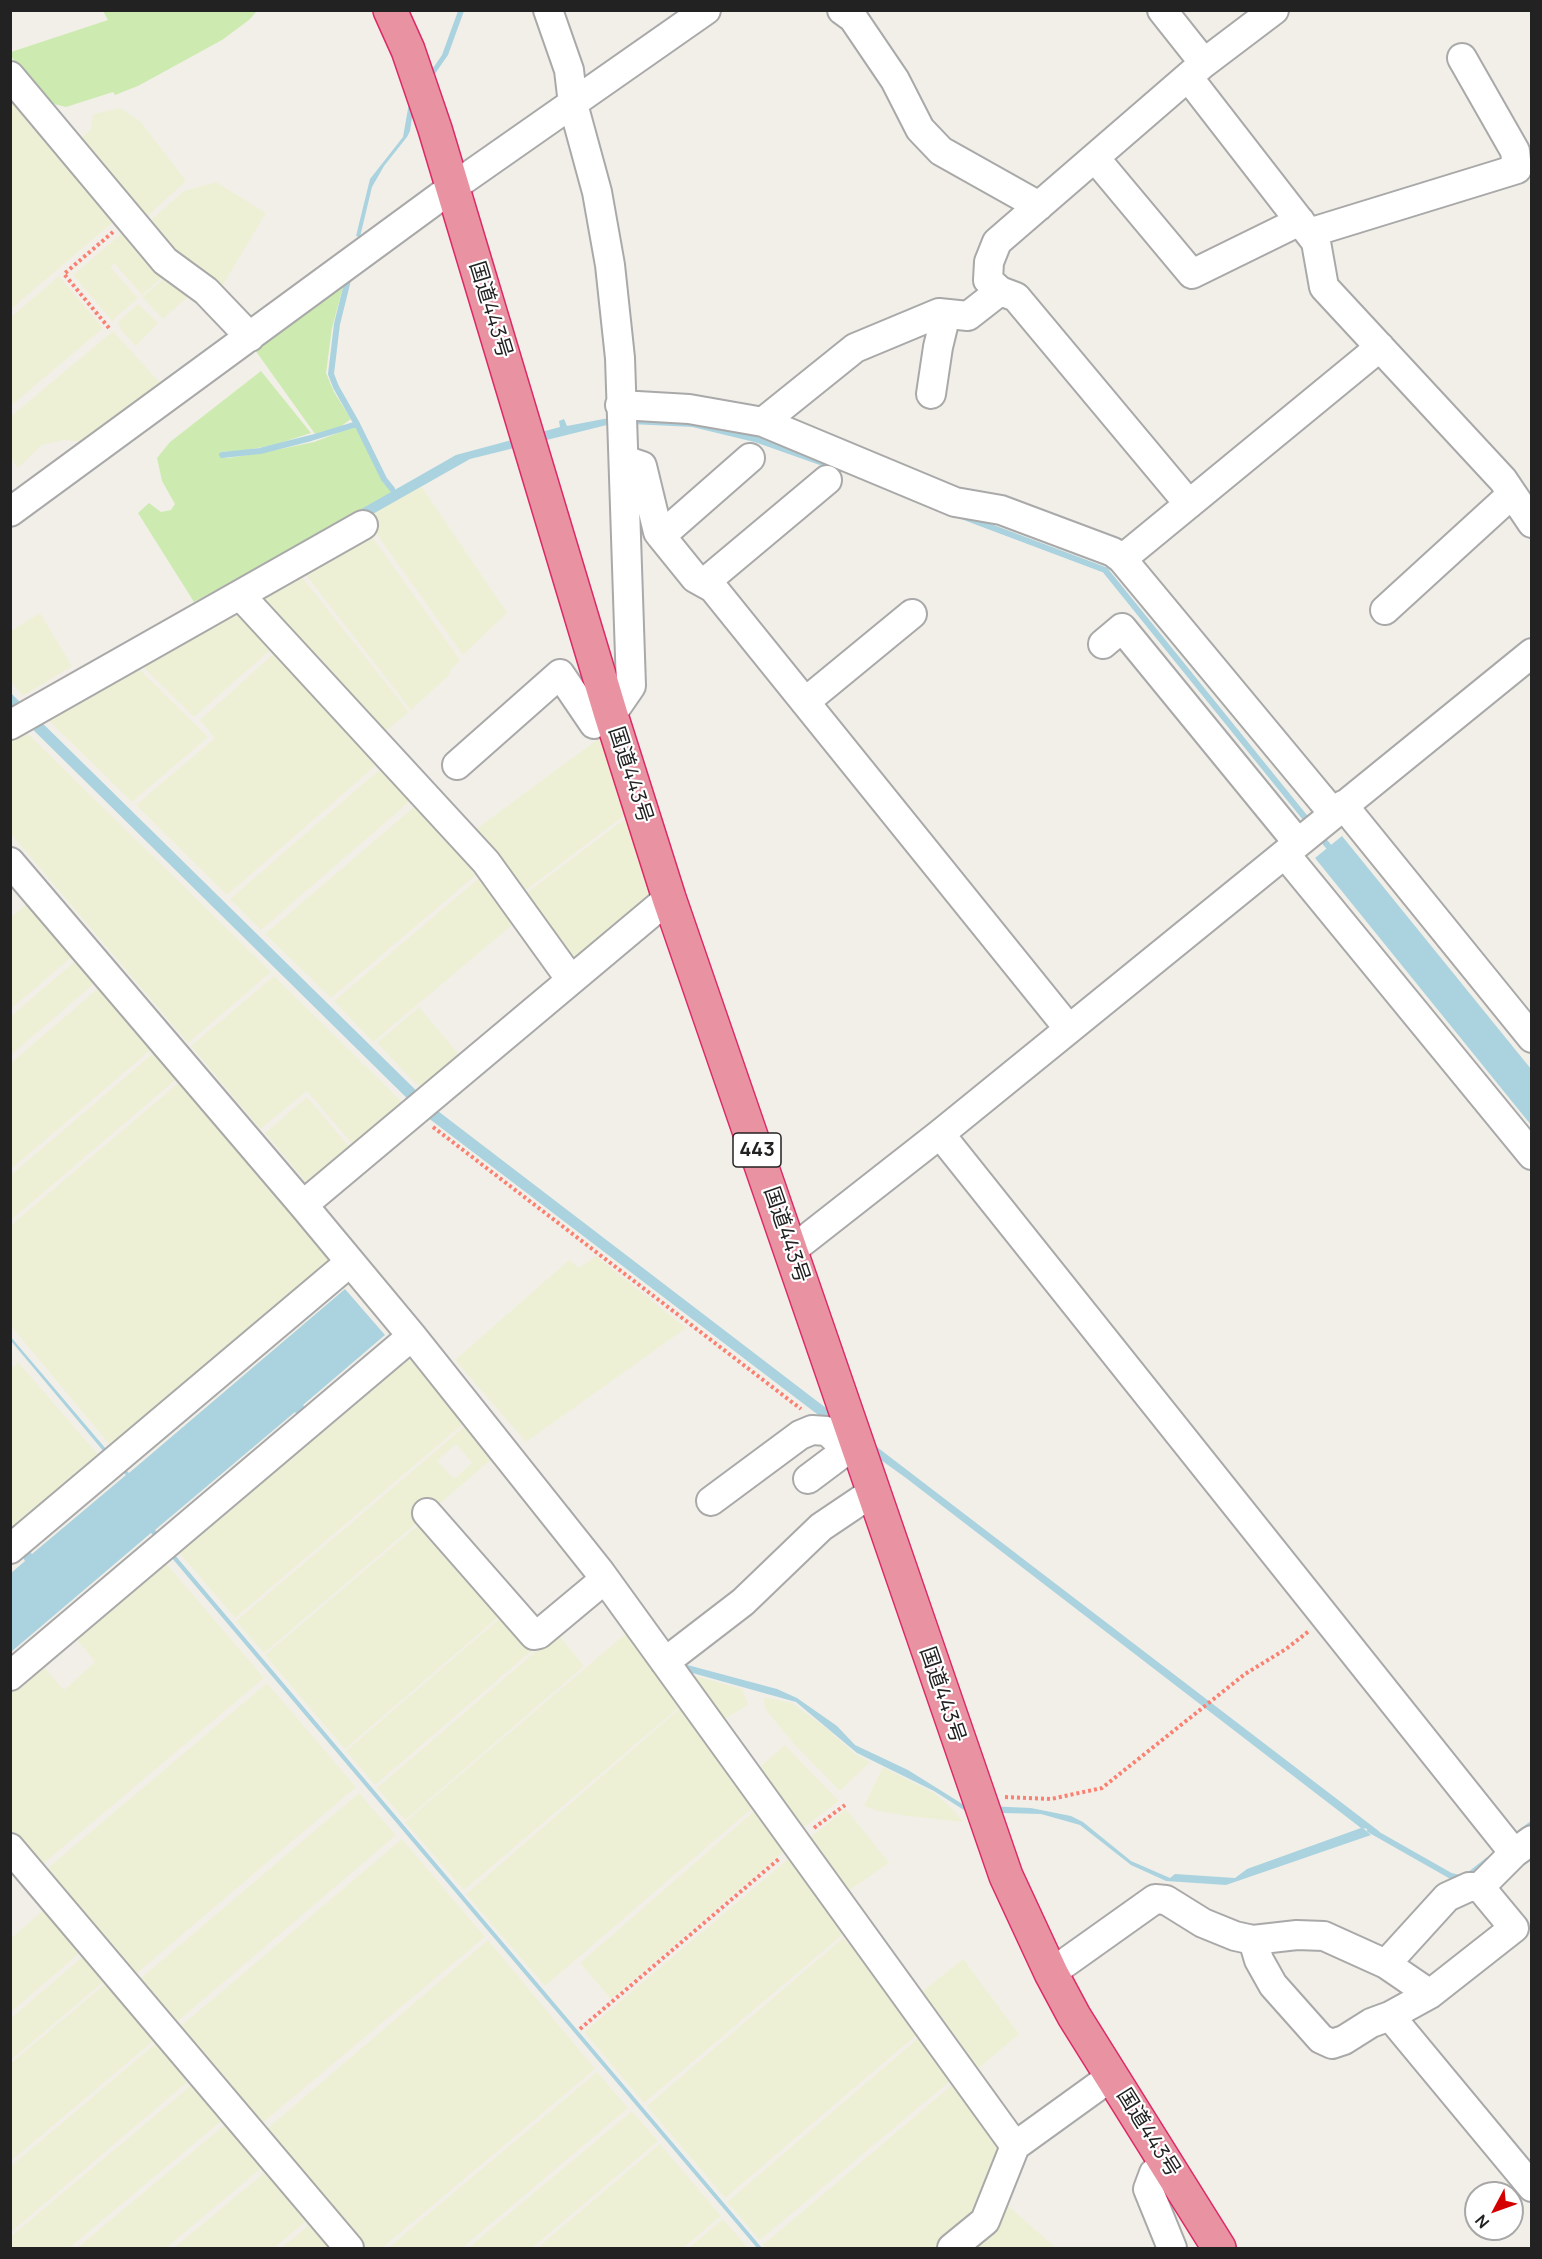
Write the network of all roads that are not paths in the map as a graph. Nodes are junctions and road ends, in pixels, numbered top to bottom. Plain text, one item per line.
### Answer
1 (390, 10) edge
2 (548, 10) edge
3 (706, 10) edge
4 (842, 10) edge
5 (1162, 10) edge
6 (1274, 10) edge
7 (1462, 58) dead end
8 (1196, 70) junction
9 (10, 76) edge
10 (573, 104) junction
11 (1095, 158) junction
12 (453, 187) junction
13 (1039, 206) junction
14 (1304, 227) junction
15 (1000, 291) junction
16 (946, 314) junction
17 (250, 337) junction
18 (1380, 347) junction
19 (931, 394) dead end
20 (620, 405) junction
21 (763, 422) junction
22 (750, 458) dead end
23 (624, 460) junction
24 (827, 480) dead end
25 (1512, 494) junction
26 (1189, 504) junction
27 (10, 512) edge
28 (1532, 523) edge
29 (363, 525) dead end
30 (661, 536) junction
31 (1122, 559) junction
32 (704, 583) junction
33 (240, 595) junction
34 (1385, 610) dead end
35 (912, 614) dead end
36 (1103, 644) dead end
37 (1532, 653) edge
38 (805, 702) junction
39 (611, 715) junction
40 (10, 725) edge
41 (457, 765) dead end
42 (1338, 809) junction
43 (1291, 849) junction
44 (10, 862) edge
45 (669, 898) junction
46 (571, 980) junction
47 (1068, 1029) junction
48 (1532, 1038) edge
49 (940, 1134) junction
50 (1532, 1155) edge
51 (303, 1205) junction
52 (792, 1250) junction
53 (349, 1263) junction
54 (412, 1336) junction
55 (852, 1447) junction
56 (808, 1479) dead end
57 (873, 1492) junction
58 (711, 1501) dead end
59 (427, 1513) dead end
60 (10, 1549) edge
61 (605, 1579) junction
62 (665, 1662) junction
63 (10, 1676) edge
64 (1523, 1847) edge
65 (10, 1848) edge
66 (1480, 1887) junction
67 (1253, 1940) junction
68 (1386, 1964) junction
69 (1051, 1973) junction
70 (1430, 1994) junction
71 (1390, 2016) junction
72 (1112, 2076) junction
73 (1015, 2146) junction
74 (1166, 2163) junction
75 (1532, 2187) edge
76 (349, 2248) edge
77 (952, 2248) edge
78 (1172, 2248) edge
79 (1219, 2248) edge

1 - 12 highway, 国道443号 / 443
2 - 10 street
3 - 10 street
4 - 13 street
5 - 8 street
6 - 8 street
7 - 14 street
8 - 11 street
8 - 14 street
9 - 17 street
10 - 12 street
10 - 20 street
11 - 13 street
11 - 14 street
12 - 17 street
12 - 39 highway, 国道443号 / 443
13 - 15 street
14 - 18 street
15 - 16 street
15 - 26 street
16 - 19 street
16 - 21 street
17 - 27 street
18 - 25 street
18 - 26 street
20 - 21 street
20 - 23 street
21 - 31 street
22 - 30 street
23 - 30 street
23 - 39 street
24 - 32 street
25 - 28 street
25 - 34 street
26 - 31 street
29 - 33 street
30 - 32 street
31 - 42 street
32 - 38 street
33 - 40 street
33 - 46 street
35 - 38 street
36 - 43 street
37 - 42 street
38 - 47 street
39 - 41 street
39 - 45 highway, 国道443号 / 443
42 - 43 street
42 - 48 street
43 - 47 street
43 - 50 street
44 - 51 street
45 - 46 street
45 - 52 highway, 国道443号 / 443
46 - 51 street
47 - 49 street
49 - 52 street
49 - 64 street
51 - 53 street
52 - 55 highway, 国道443号 / 443
53 - 54 street
53 - 60 street
54 - 61 street
54 - 63 street
55 - 56 street
55 - 57 highway, 国道443号 / 443
55 - 58 street
57 - 62 street
57 - 69 highway, 国道443号 / 443
59 - 61 street
61 - 62 street
62 - 73 street
64 - 66 street
65 - 76 street
66 - 68 street
66 - 70 street
67 - 68 street
67 - 69 street
67 - 71 street
68 - 70 street
69 - 72 highway, 国道443号 / 443
70 - 71 street
71 - 75 street
72 - 73 street
72 - 74 highway, 国道443号 / 443
73 - 77 street
74 - 78 street
74 - 79 highway, 国道443号 / 443

